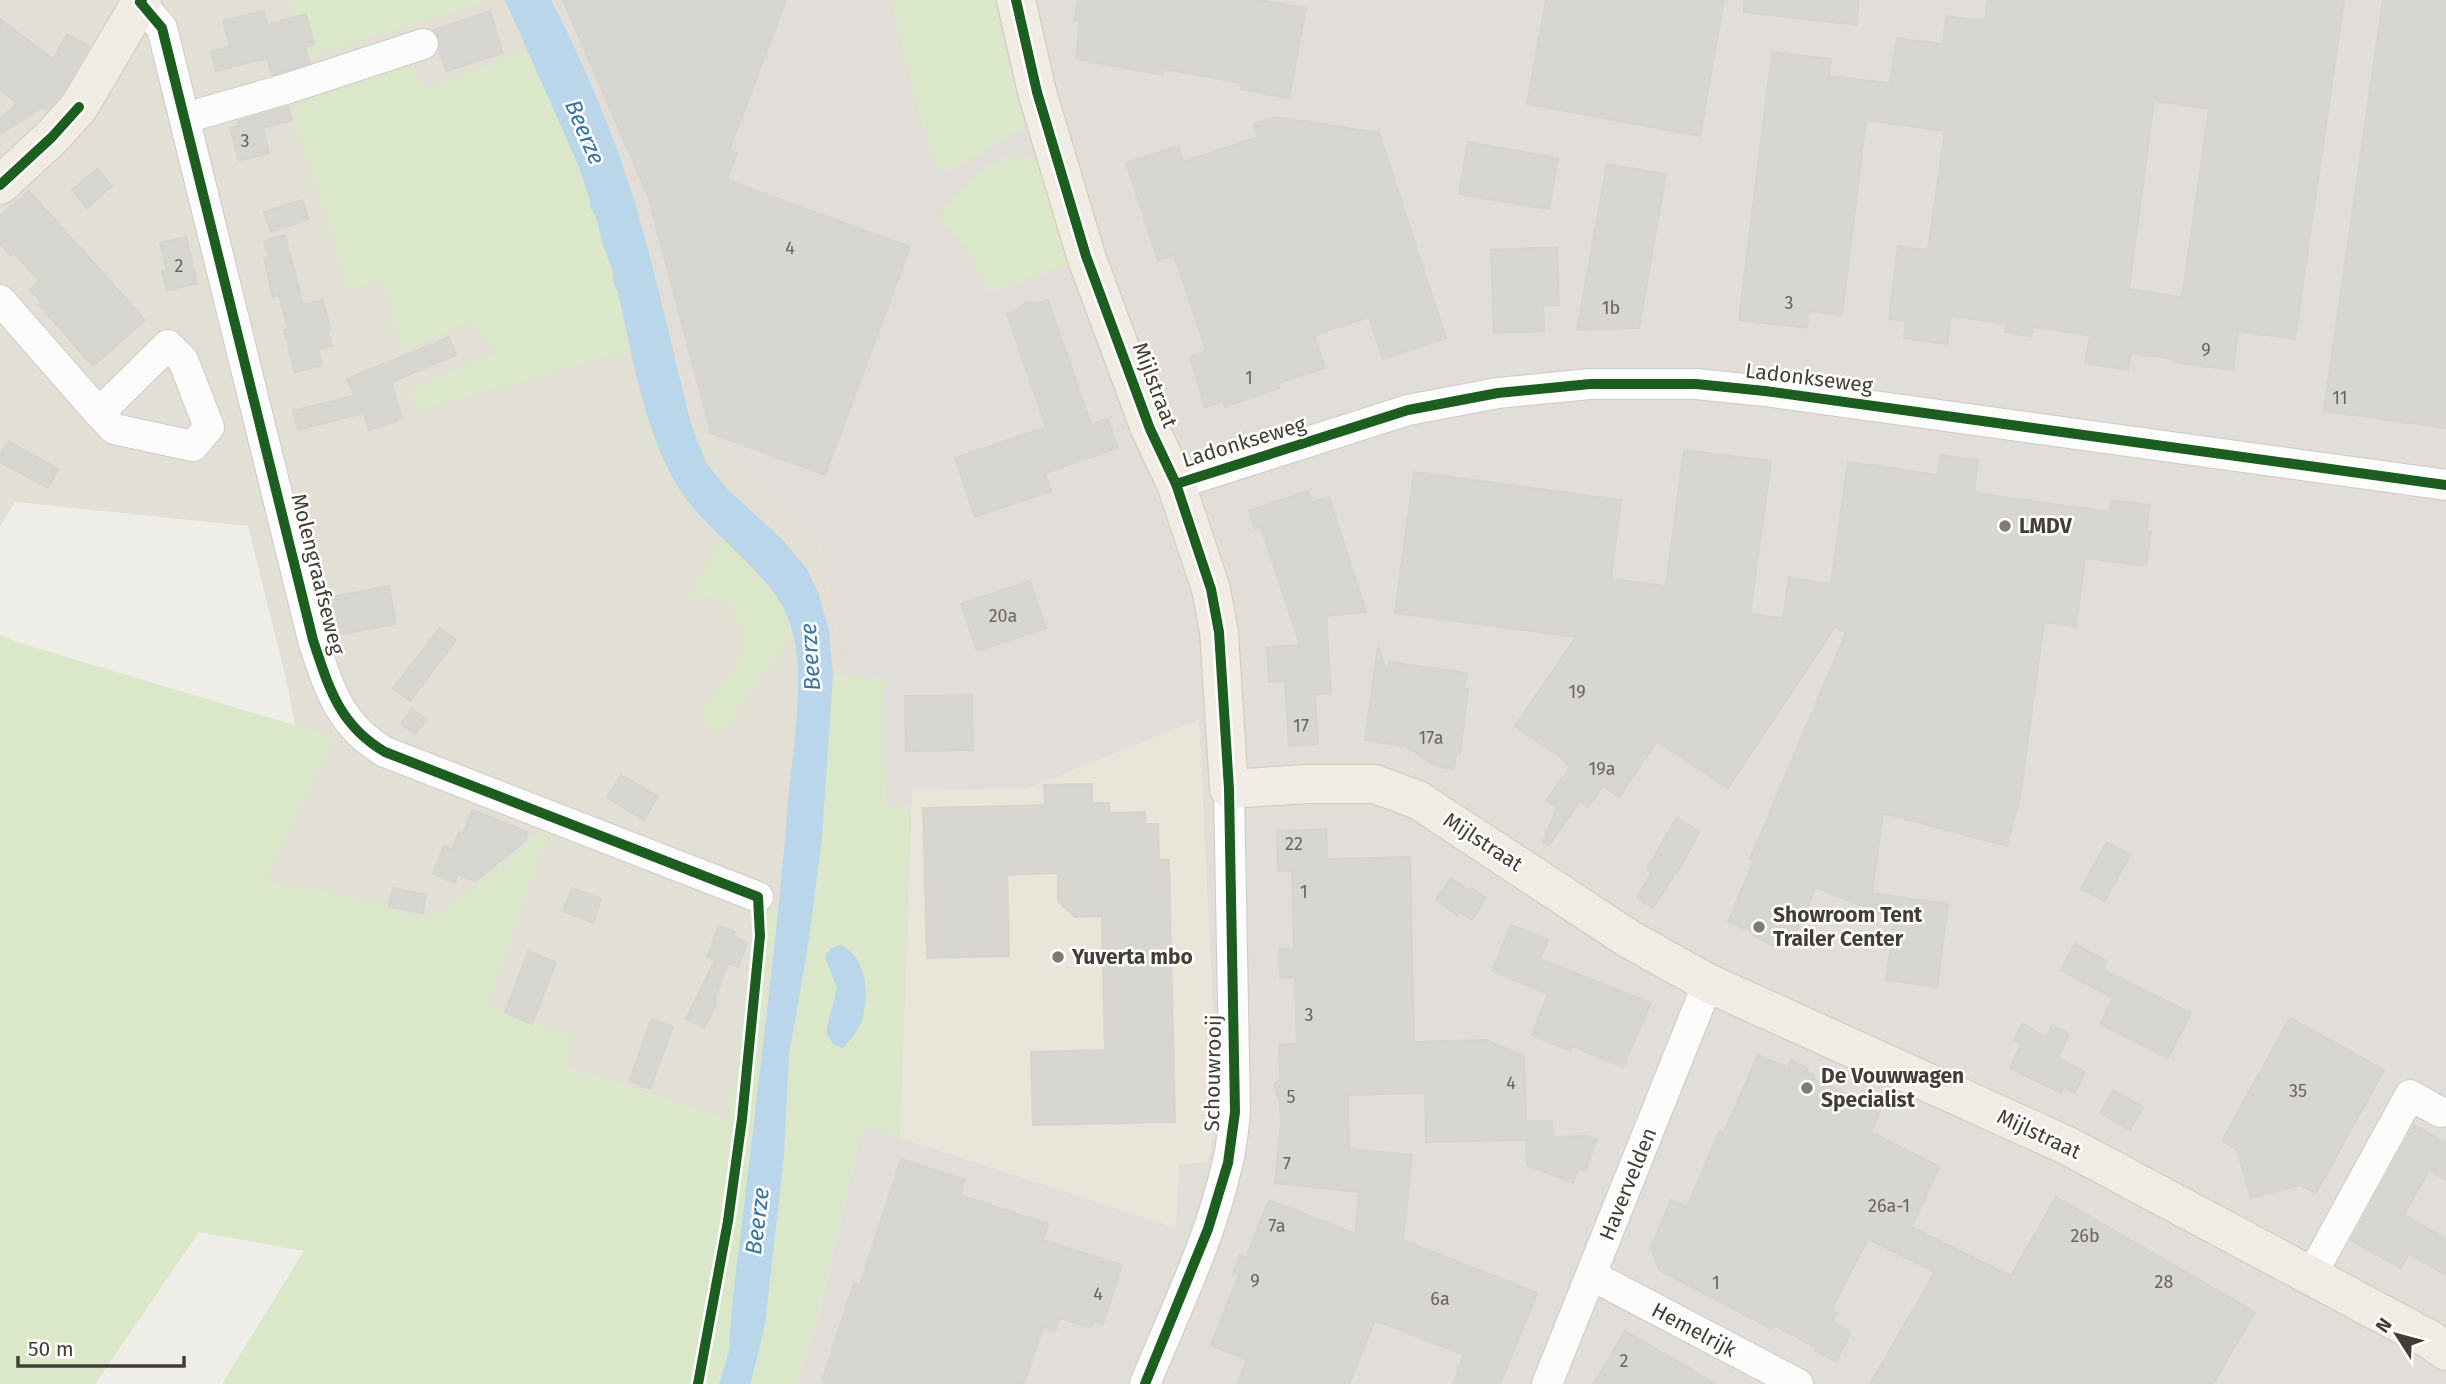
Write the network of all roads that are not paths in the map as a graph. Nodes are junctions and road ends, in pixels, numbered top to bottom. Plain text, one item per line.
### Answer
1 (1016, 0) edge
2 (141, 1) edge
3 (423, 44) dead end
4 (185, 118) junction
5 (0, 185) edge
6 (0, 300) edge
7 (99, 413) dead end
8 (1175, 484) junction
9 (2446, 485) edge
10 (1229, 789) junction
11 (758, 897) dead end
12 (1707, 983) junction
13 (2441, 1112) dead end
14 (1591, 1275) junction
15 (2311, 1276) junction
16 (2446, 1351) edge
17 (1145, 1384) edge
18 (1548, 1384) edge
19 (1798, 1384) edge

1 - 8 main road, Mijlstraat
2 - 4 street, Molengraafseweg
2 - 5 main road
3 - 4 street
4 - 11 street, Molengraafseweg
6 - 7 street
8 - 9 street, Ladonkseweg
8 - 10 main road, Mijlstraat
10 - 12 main road, Mijlstraat
10 - 17 street, Schouwrooij
12 - 14 street, Havervelden
12 - 15 main road, Mijlstraat
13 - 15 street
14 - 18 street, Havervelden
14 - 19 street, Hemelrijk
15 - 16 main road, Mijlstraat

